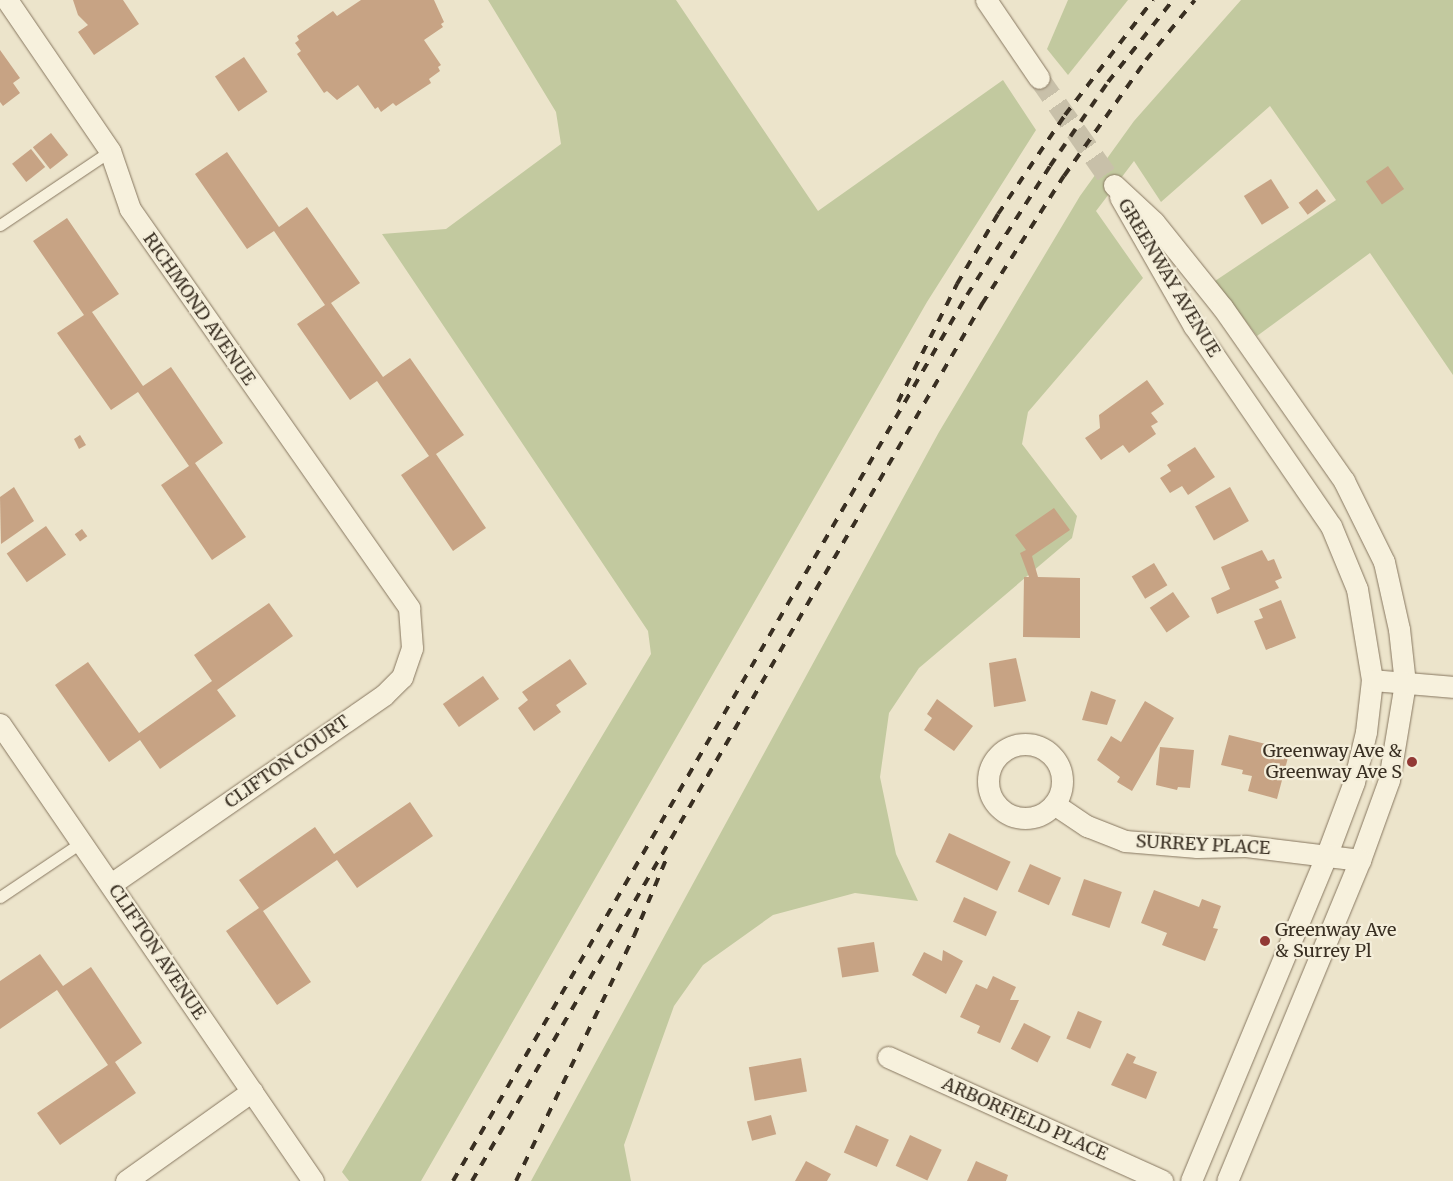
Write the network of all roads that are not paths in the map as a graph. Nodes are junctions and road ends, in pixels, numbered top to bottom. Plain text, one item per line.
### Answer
1 (7, 0) edge
2 (986, 0) edge
3 (1040, 78) tunnel mouth
4 (110, 151) junction
5 (0, 225) edge
6 (409, 608) joint
7 (1372, 680) junction
8 (1406, 682) junction
9 (1453, 687) edge
10 (0, 724) edge
11 (1054, 804) dead end
12 (82, 842) junction
13 (1327, 854) junction
14 (1360, 860) junction
15 (110, 884) junction
16 (0, 897) edge
17 (888, 1057) dead end
18 (252, 1091) junction
19 (126, 1181) edge
20 (312, 1181) edge
21 (1162, 1181) edge
22 (1191, 1181) edge
23 (1227, 1181) edge

1 - 4 street, RICHMOND AVENUE
2 - 3 street
4 - 5 lane
4 - 6 street, RICHMOND AVENUE
6 - 15 street, CLIFTON COURT
7 - 8 street
7 - 8 street, GREENWAY AVENUE
7 - 13 street
8 - 9 street
8 - 14 street
10 - 12 street, CLIFTON AVENUE
11 - 13 street, SURREY PLACE
12 - 15 street, CLIFTON AVENUE
12 - 16 lane
13 - 14 street, SURREY PLACE
13 - 22 street
14 - 23 street
15 - 18 street, CLIFTON AVENUE
17 - 21 street, ARBORFIELD PLACE
18 - 19 street
18 - 20 street, CLIFTON AVENUE

